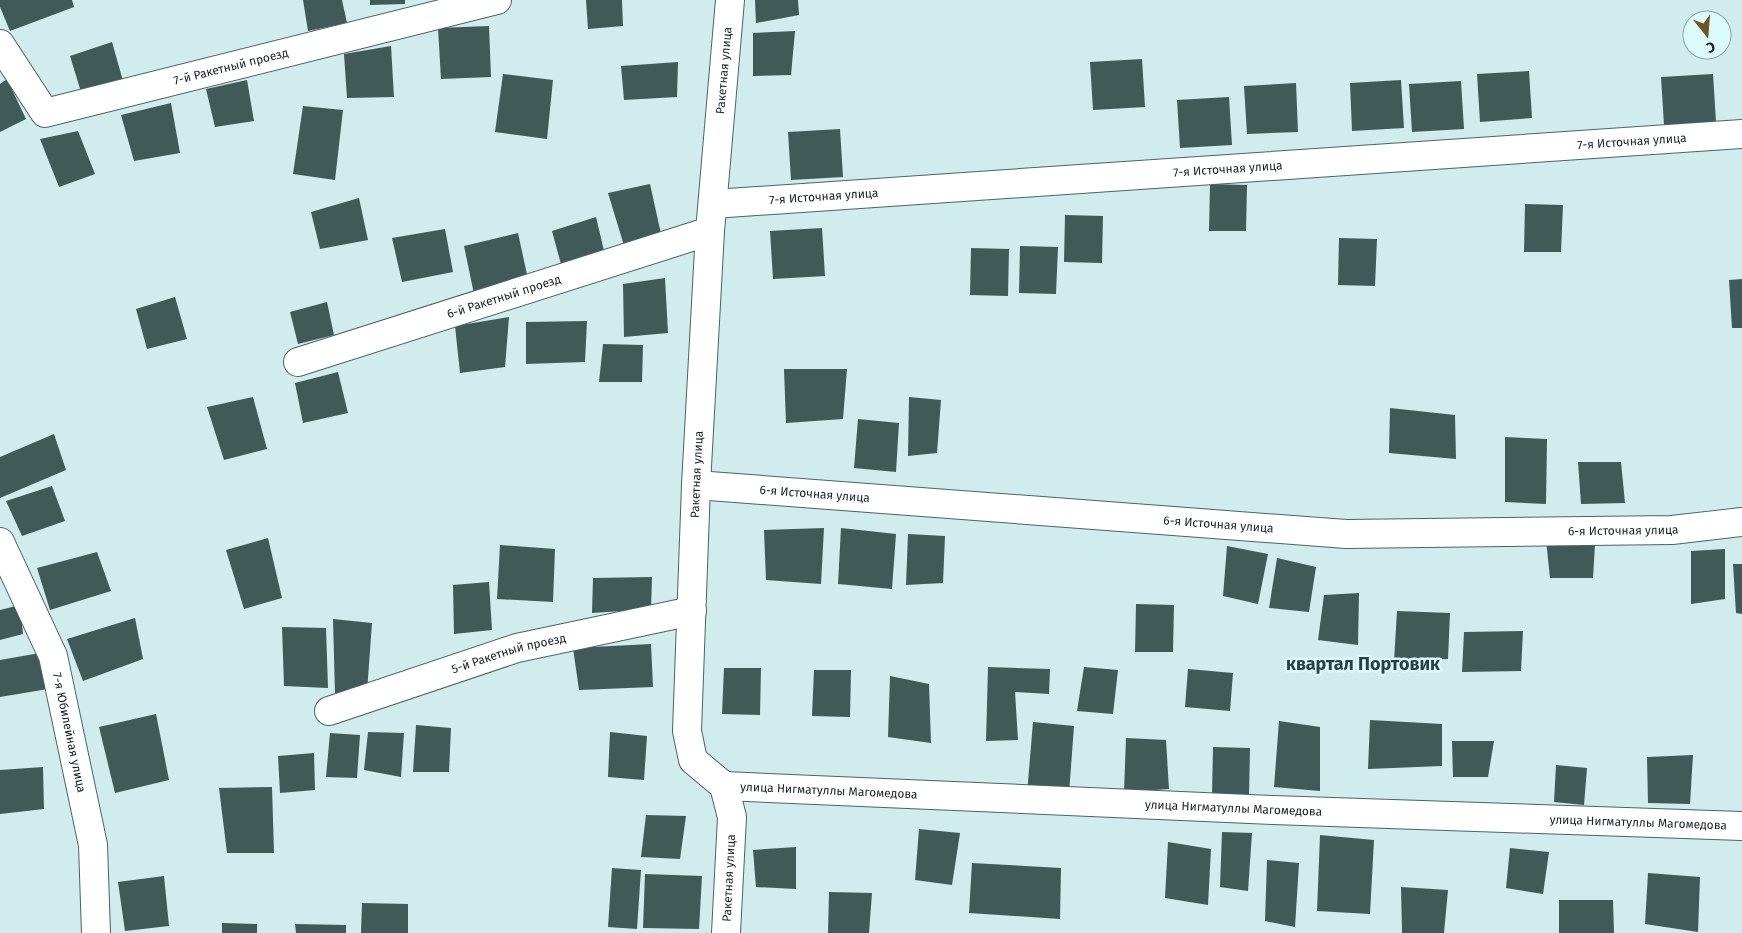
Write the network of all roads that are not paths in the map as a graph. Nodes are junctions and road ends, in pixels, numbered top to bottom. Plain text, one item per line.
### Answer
1 (497, 0) edge
2 (730, 0) edge
3 (0, 44) edge
4 (1742, 134) edge
5 (713, 204) junction
6 (710, 231) junction
7 (298, 362) dead end
8 (696, 485) junction
9 (1742, 522) edge
10 (0, 542) edge
11 (692, 611) junction
12 (329, 711) dead end
13 (724, 786) junction
14 (1742, 826) edge
15 (96, 933) edge
16 (726, 933) edge

1 - 3 street, 7-й Ракетный проезд
2 - 5 street, Ракетная улица
4 - 5 street, 7-я Источная улица
5 - 6 street, Ракетная улица
6 - 7 street, 6-й Ракетный проезд
6 - 8 street, Ракетная улица
8 - 9 street, 6-я Источная улица
8 - 11 street, Ракетная улица
10 - 15 street, 7-я Юбилейная улица
11 - 12 street, 5-й Ракетный проезд
11 - 13 street, Ракетная улица
13 - 14 street, улица Нигматуллы Магомедова
13 - 16 street, Ракетная улица

